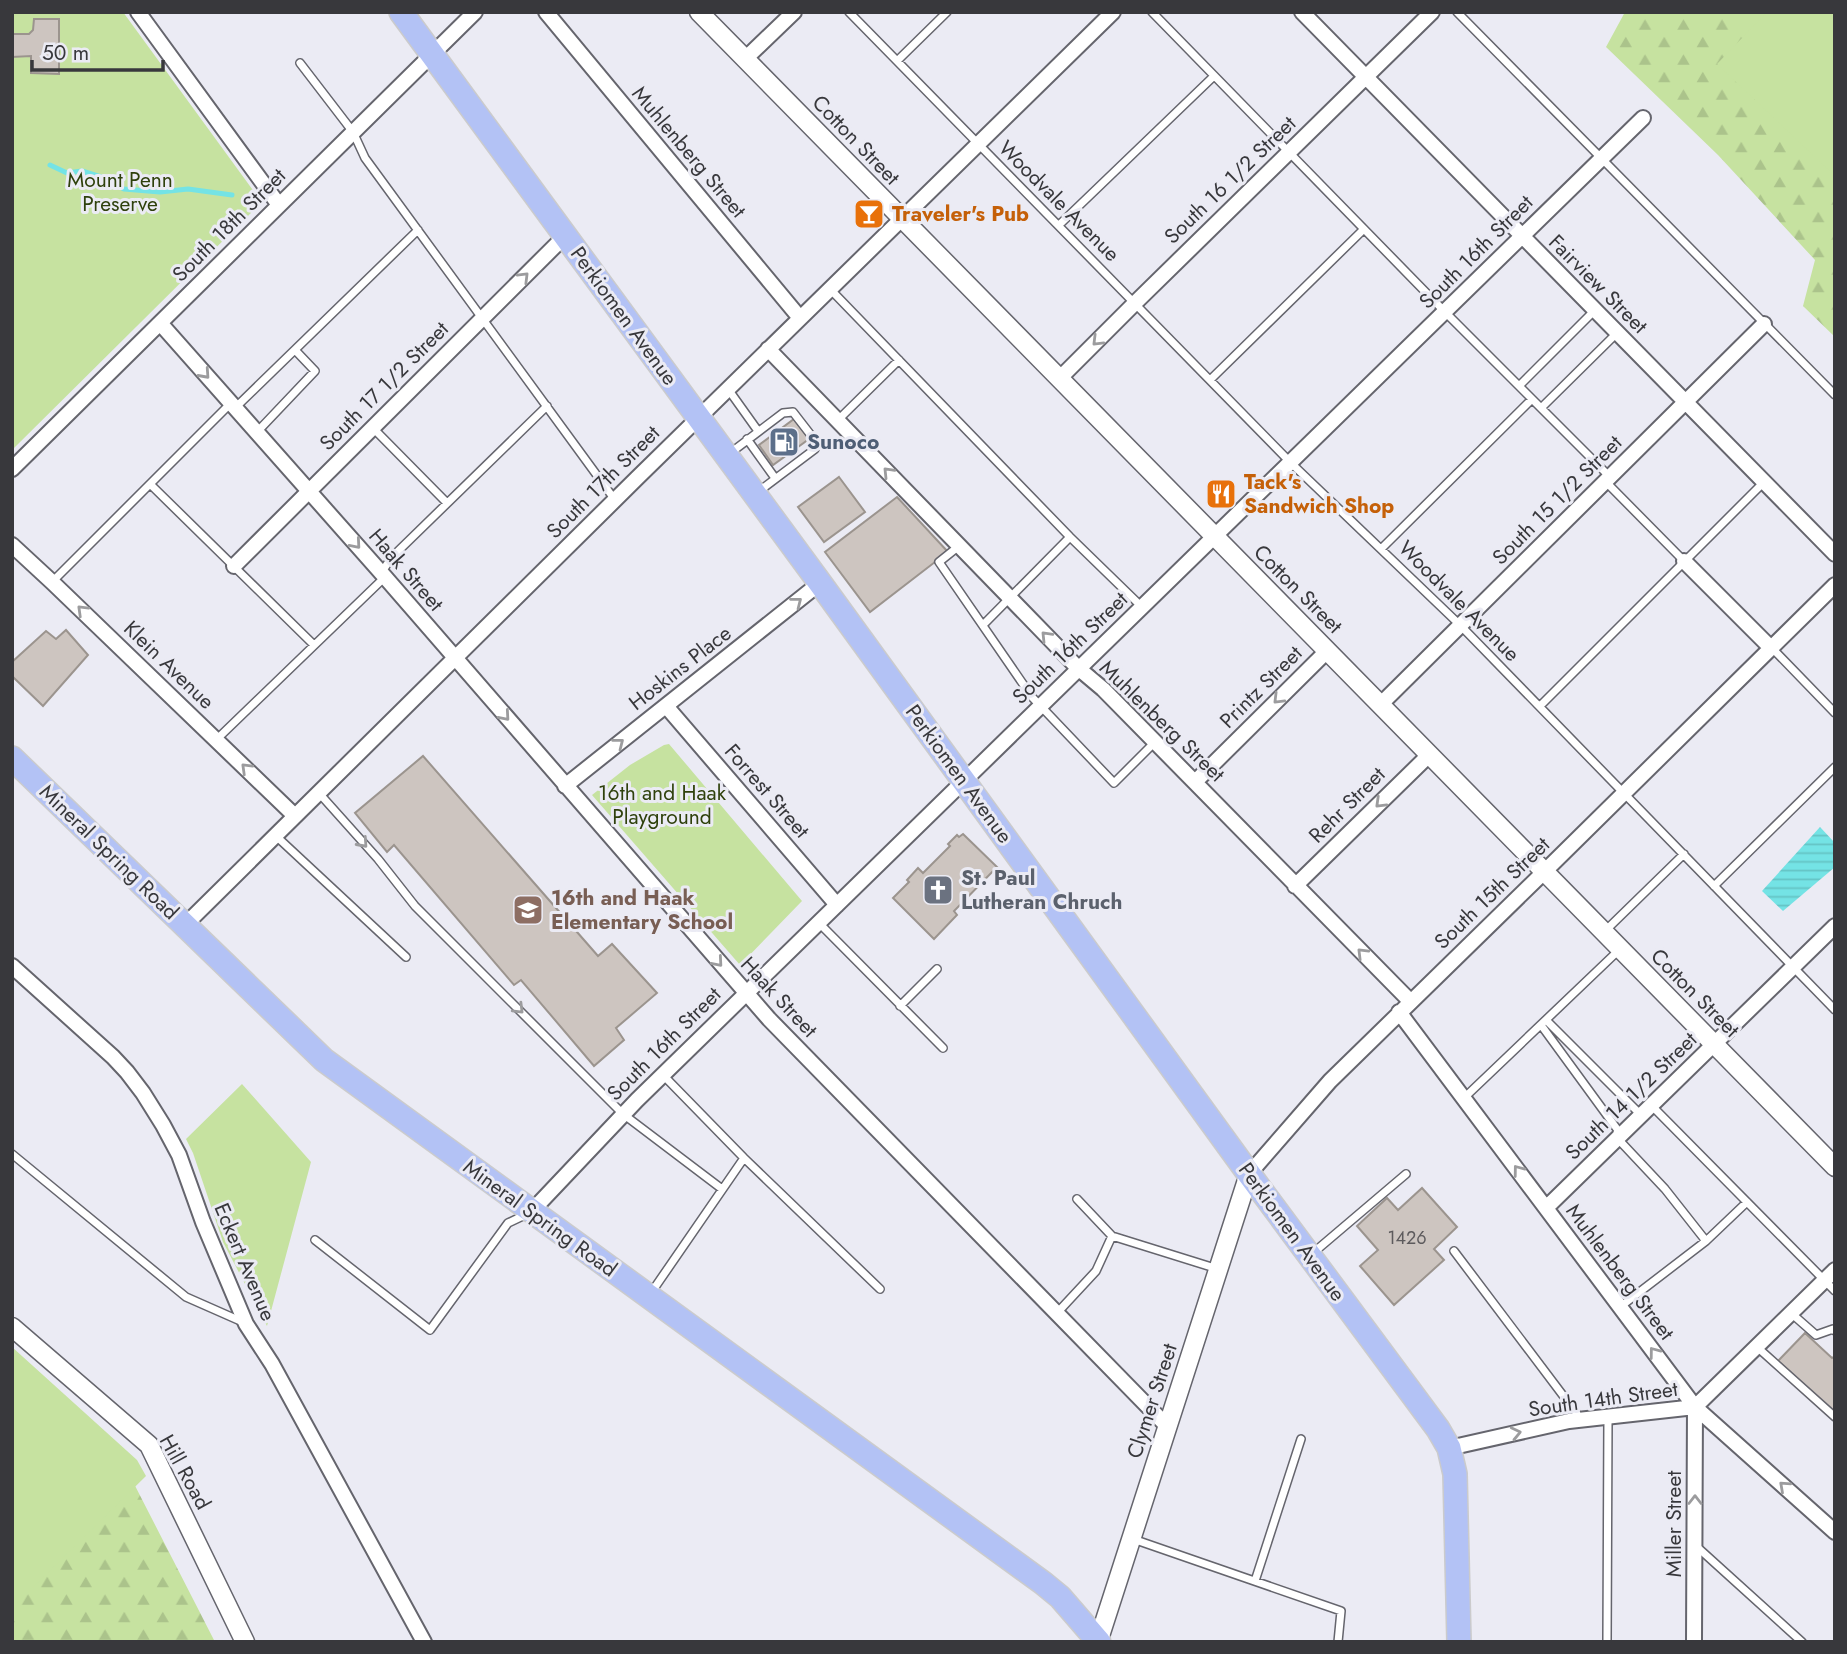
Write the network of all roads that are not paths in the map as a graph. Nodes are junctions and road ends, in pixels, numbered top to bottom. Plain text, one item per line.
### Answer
1 (138, 12) edge
2 (401, 12) edge
3 (475, 12) edge
4 (546, 12) edge
5 (699, 12) edge
6 (794, 12) edge
7 (849, 12) edge
8 (947, 12) edge
9 (1113, 12) edge
10 (1152, 12) edge
11 (1302, 12) edge
12 (1432, 12) edge
13 (1457, 12) edge
14 (432, 55) junction
15 (745, 59) junction
16 (897, 61) junction
17 (300, 62) dead end
18 (1214, 76) junction
19 (1366, 78) junction
20 (1643, 118) dead end
21 (353, 132) junction
22 (978, 144) junction
23 (1289, 152) junction
24 (1600, 158) junction
25 (279, 205) junction
26 (901, 218) junction
27 (1059, 225) junction
28 (1364, 229) junction
29 (418, 230) junction
30 (565, 236) junction
31 (1521, 236) junction
32 (829, 288) junction
33 (1135, 303) junction
34 (1595, 310) junction
35 (1445, 312) junction
36 (483, 318) junction
37 (800, 318) junction
38 (160, 323) junction
39 (1764, 324) junction
40 (1617, 333) junction
41 (768, 349) junction
42 (295, 350) junction
43 (899, 360) junction
44 (1059, 379) junction
45 (1210, 380) junction
46 (1519, 386) junction
47 (728, 388) junction
48 (1835, 395) edge
49 (1532, 399) junction
50 (1685, 402) junction
51 (233, 406) junction
52 (547, 406) junction
53 (1541, 408) junction
54 (698, 418) junction
55 (838, 420) junction
56 (372, 427) junction
57 (758, 431) junction
58 (257, 432) junction
59 (747, 439) junction
60 (726, 456) junction
61 (1291, 463) junction
62 (12, 469) edge
63 (775, 478) junction
64 (1608, 479) junction
65 (1764, 482) junction
66 (149, 484) junction
67 (308, 491) junction
68 (755, 494) junction
69 (615, 500) junction
70 (447, 503) junction
71 (1070, 537) junction
72 (1214, 537) junction
73 (12, 545) edge
74 (959, 546) junction
75 (1381, 549) junction
76 (1835, 554) edge
77 (1684, 561) junction
78 (234, 566) junction
79 (383, 575) junction
80 (52, 582) junction
81 (820, 583) junction
82 (1835, 585) edge
83 (1010, 598) junction
84 (1142, 607) junction
85 (983, 625) junction
86 (1460, 625) junction
87 (314, 645) junction
88 (1771, 648) junction
89 (1327, 651) junction
90 (454, 658) junction
91 (1078, 668) junction
92 (1380, 705) junction
93 (666, 706) junction
94 (1041, 706) junction
95 (1539, 706) junction
96 (1835, 713) edge
97 (216, 740) junction
98 (1155, 742) junction
99 (1429, 755) junction
100 (12, 758) edge
101 (1835, 767) edge
102 (964, 781) junction
103 (1195, 782) junction
104 (565, 786) junction
105 (318, 792) junction
106 (1625, 792) junction
107 (295, 816) junction
108 (275, 836) junction
109 (1684, 854) junction
110 (1544, 872) junction
111 (1296, 886) junction
112 (1714, 886) junction
113 (836, 905) junction
114 (818, 923) junction
115 (185, 925) junction
116 (1835, 926) edge
117 (1604, 933) junction
118 (1620, 950) junction
119 (406, 957) dead end
120 (12, 966) edge
121 (1793, 968) junction
122 (937, 969) dead end
123 (746, 993) junction
124 (1410, 1001) junction
125 (900, 1006) junction
126 (1835, 1010) edge
127 (1399, 1012) junction
128 (1544, 1023) junction
129 (1714, 1045) junction
130 (943, 1048) dead end
131 (663, 1075) junction
132 (1464, 1098) junction
133 (1647, 1111) junction
134 (623, 1114) junction
135 (1618, 1139) junction
136 (12, 1154) edge
137 (744, 1158) junction
138 (1835, 1167) edge
139 (1250, 1174) junction
140 (1406, 1174) dead end
141 (722, 1189) junction
142 (1077, 1199) dead end
143 (1747, 1202) junction
144 (1546, 1208) junction
145 (531, 1212) junction
146 (1112, 1236) junction
147 (315, 1240) dead end
148 (1706, 1241) junction
149 (1454, 1251) dead end
150 (1310, 1256) junction
151 (1219, 1269) junction
152 (1831, 1281) edge
153 (880, 1289) dead end
154 (648, 1297) junction
155 (1620, 1307) junction
156 (1057, 1313) junction
157 (1791, 1313) junction
158 (246, 1324) junction
159 (12, 1327) edge
160 (1835, 1331) edge
161 (1756, 1347) junction
162 (1695, 1407) junction
163 (1608, 1417) junction
164 (1835, 1417) edge
165 (1581, 1420) junction
166 (1167, 1426) junction
167 (1301, 1439) dead end
168 (1449, 1448) junction
169 (1835, 1532) edge
170 (1131, 1538) junction
171 (1695, 1545) junction
172 (1255, 1581) junction
173 (1098, 1641) edge
174 (245, 1642) edge
175 (424, 1642) edge
176 (1338, 1642) edge
177 (1459, 1642) edge
178 (1607, 1642) edge
179 (1694, 1642) edge
180 (1802, 1642) edge

1 - 25 street
2 - 14 main road, Perkiomen Avenue
3 - 14 street, South 18th Street
4 - 37 street, Muhlenberg Street
5 - 15 street, Cotton Street
6 - 15 street
7 - 16 lane, Woodvale Avenue
8 - 16 lane
9 - 22 street, South 17th Street
10 - 18 lane
11 - 19 street, Fairview Street
12 - 19 street, South 16 1/2 Street
13 - 24 lane
14 - 21 street, South 18th Street
14 - 30 main road, Perkiomen Avenue
15 - 26 street, Cotton Street
16 - 22 lane, Woodvale Avenue
17 - 21 lane
18 - 23 lane
18 - 27 lane
19 - 23 street, South 16 1/2 Street
19 - 31 street, Fairview Street
20 - 24 street, South 16th Street
21 - 25 street, South 18th Street
21 - 29 lane
22 - 26 street, South 17th Street
22 - 27 lane, Woodvale Avenue
23 - 28 lane
23 - 33 street, South 16 1/2 Street
24 - 31 street, South 16th Street
24 - 39 lane
25 - 38 street, South 18th Street
26 - 32 street, South 17th Street
26 - 44 street, Cotton Street
27 - 33 lane, Woodvale Avenue
28 - 35 lane
28 - 45 lane
29 - 36 lane
29 - 42 lane
36 -> 30 street, South 17 1/2 Street
30 - 54 main road, Perkiomen Avenue
31 - 34 street, Fairview Street
31 - 35 street, South 16th Street
32 - 37 street, South 17th Street
32 - 43 lane
33 -> 44 street, South 16 1/2 Street
33 - 45 lane, Woodvale Avenue
34 - 40 street, Fairview Street
34 - 46 lane
35 - 46 lane
35 - 61 street, South 16th Street
36 - 52 lane
36 - 56 street, South 17 1/2 Street
37 - 41 street, South 17th Street
38 -> 51 street, Haak Street
38 - 62 street, South 18th Street
39 - 48 lane
39 - 50 street, South 15 1/2 Street
40 - 50 street, Fairview Street
40 - 53 lane
41 - 47 street, South 17th Street
41 - 55 street, Muhlenberg Street
42 - 51 lane
42 - 58 lane
43 - 55 lane
43 - 71 lane
44 - 72 street, Cotton Street
45 - 61 lane, Woodvale Avenue
46 - 49 lane
47 - 54 street, South 17th Street
47 - 57 lane
49 - 53 lane
49 - 75 lane
50 - 64 street, South 15 1/2 Street
50 - 65 street, Fairview Street
51 - 58 street, Haak Street
51 - 66 lane
52 - 69 lane
52 - 70 lane
53 - 64 lane
54 - 60 main road, Perkiomen Avenue
54 - 69 street, South 17th Street
74 -> 55 street, Muhlenberg Street
56 - 67 street, South 17 1/2 Street
56 - 70 lane
57 - 59 lane
57 - 63 lane
58 - 67 street, Haak Street
59 - 60 lane
59 - 63 lane
60 - 68 main road, Perkiomen Avenue
61 - 72 street, South 16th Street
61 - 75 lane, Woodvale Avenue
63 - 68 lane
64 - 77 lane
64 - 86 street, South 15 1/2 Street
65 - 76 street, Fairview Street
65 - 77 lane
66 - 78 lane
66 - 80 lane
67 - 78 street, South 17 1/2 Street
67 -> 79 street, Haak Street
68 - 81 main road, Perkiomen Avenue
69 - 90 street, South 17th Street
70 - 79 lane
71 - 83 lane
71 - 84 lane
72 - 84 street, South 16th Street
72 - 89 street, Cotton Street
73 - 80 street, Klein Avenue
74 - 83 street, Muhlenberg Street
74 - 85 lane
75 - 86 lane, Woodvale Avenue
77 - 88 street
77 - 95 lane
78 - 87 lane
79 - 87 lane
79 - 90 street, Haak Street
97 -> 80 street, Klein Avenue
93 -> 81 street, Hoskins Place
81 - 102 main road, Perkiomen Avenue
82 - 88 street, South 15th Street
83 - 85 lane
91 -> 83 street, Muhlenberg Street
84 - 91 street, South 16th Street
85 - 94 lane
86 - 92 street, South 15 1/2 Street
86 - 95 lane, Woodvale Avenue
87 - 97 lane
88 - 96 lane
88 - 106 street, South 15th Street
89 - 92 street, Cotton Street
89 -> 103 street, Printz Street
90 -> 104 street, Haak Street
90 - 105 street, South 17th Street
91 - 94 street, South 16th Street
91 - 98 street, Muhlenberg Street
92 - 99 street, Cotton Street
104 -> 93 street, Hoskins Place
93 - 113 street, Forrest Street
94 - 98 lane
94 - 102 street, South 16th Street
95 - 106 lane, Woodvale Avenue
107 -> 97 street, Klein Avenue
98 - 103 street, Muhlenberg Street
99 - 110 street, Cotton Street
99 -> 111 street, Rehr Street
100 - 115 main road, Mineral Spring Road
101 - 112 lane
102 - 113 street, South 16th Street
102 - 139 main road, Perkiomen Avenue
103 - 111 street, Muhlenberg Street
104 -> 123 street, Haak Street
105 - 107 street, South 17th Street
105 -> 134 lane
106 - 109 lane, Woodvale Avenue
106 - 110 street, South 15th Street
107 - 108 street, South 17th Street
108 - 115 street, South 17th Street
108 - 119 lane
109 - 112 lane, Woodvale Avenue
109 - 117 lane
110 - 117 street, Cotton Street
110 - 124 street, South 15th Street
124 -> 111 street, Muhlenberg Street
112 - 121 lane, Woodvale Avenue
113 - 114 street, South 16th Street
114 - 123 street, South 16th Street
114 - 125 lane
115 - 145 main road, Mineral Spring Road
116 - 121 street, South 14 1/2 Street
117 - 118 street, Cotton Street
118 - 128 lane
118 - 129 street, Cotton Street
120 - 158 street, Eckert Avenue
121 - 126 lane, Woodvale Avenue
121 - 129 street, South 14 1/2 Street
122 - 125 lane
123 - 131 street, South 16th Street
123 - 156 street, Haak Street
124 - 127 street, South 15th Street
125 - 130 lane
127 - 132 street, Muhlenberg Street
127 - 139 street, South 15th Street
128 - 132 lane
128 - 133 lane
128 - 135 lane
129 - 133 street, South 14 1/2 Street
129 - 138 street, Cotton Street
131 - 134 street, South 16th Street
131 - 137 lane
144 -> 132 street, Muhlenberg Street
133 - 135 street, South 14 1/2 Street
133 - 143 lane
134 - 141 lane
134 - 145 street, South 16th Street
135 - 144 street, South 14 1/2 Street
135 - 148 lane
136 - 158 lane
137 - 141 lane
137 - 153 lane
139 - 150 main road, Perkiomen Avenue
139 - 151 street, Clymer Street
140 - 150 lane
141 - 154 lane
142 - 146 lane
143 - 148 lane
143 - 152 lane
144 - 155 street, Muhlenberg Street
145 - 147 lane
145 - 154 main road, Mineral Spring Road
146 - 151 lane
146 - 156 lane
148 - 155 lane
149 - 165 lane
150 - 168 main road, Perkiomen Avenue
151 - 166 street, Clymer Street
152 - 157 street, South 14th Street
154 - 173 main road, Mineral Spring Road
162 -> 155 street, Muhlenberg Street
156 - 166 street, Haak Street
157 - 160 lane
157 - 161 street, South 14th Street
158 - 175 street, Eckert Avenue
159 - 174 street, Hill Road
161 - 162 street, South 14th Street
161 - 164 lane
162 - 163 street, South 14th Street
169 -> 162 street, Muhlenberg Street
171 -> 162 street, Miller Street
163 - 165 street, South 14th Street
163 - 178 lane
168 -> 165 street, South 14th Street
166 - 170 street, Clymer Street
167 - 172 lane
168 - 177 main road, Perkiomen Avenue
170 - 172 lane
170 - 173 street, Clymer Street
171 - 179 street, Miller Street
171 - 180 lane
172 - 176 lane

